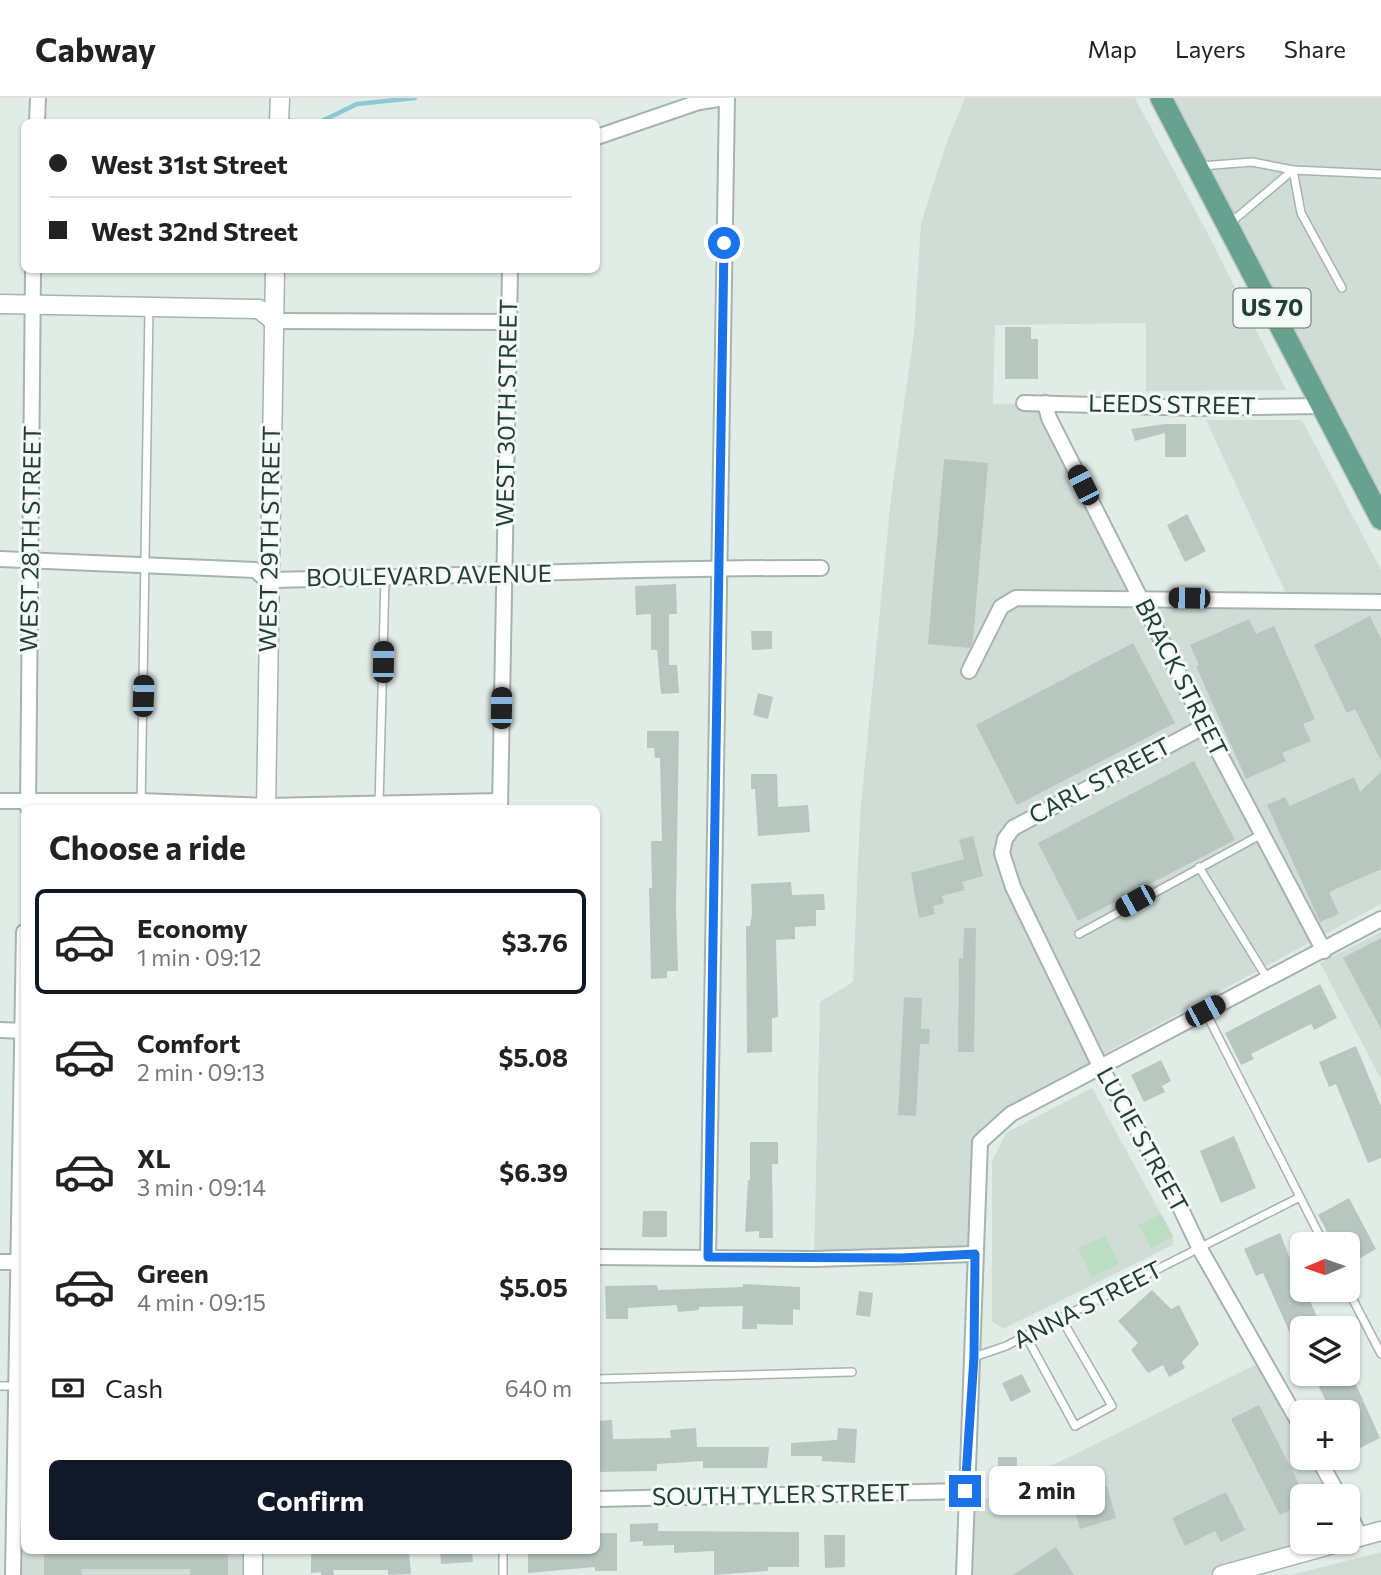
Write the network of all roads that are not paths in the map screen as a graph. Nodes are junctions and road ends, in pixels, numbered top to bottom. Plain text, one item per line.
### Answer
1 (38, 98) edge
2 (280, 98) edge
3 (726, 98) edge
4 (1161, 98) edge
5 (37, 119) edge
6 (279, 119) edge
7 (600, 136) edge
8 (1198, 166) junction
9 (1293, 170) junction
10 (1381, 174) edge
11 (1228, 225) junction
12 (33, 273) edge
13 (275, 273) edge
14 (510, 273) edge
15 (1342, 288) dead end
16 (0, 304) edge
17 (34, 304) junction
18 (149, 307) junction
19 (274, 321) junction
20 (509, 322) junction
21 (1024, 403) dead end
22 (1045, 403) junction
23 (1321, 406) junction
24 (1381, 519) edge
25 (0, 559) edge
26 (31, 559) junction
27 (146, 565) junction
28 (719, 567) junction
29 (821, 568) dead end
30 (504, 574) junction
31 (385, 578) junction
32 (269, 582) junction
33 (1140, 597) junction
34 (1381, 603) edge
35 (969, 671) dead end
36 (1205, 726) junction
37 (0, 801) edge
38 (28, 805) edge
39 (141, 805) edge
40 (266, 805) edge
41 (379, 805) edge
42 (500, 805) edge
43 (1262, 834) junction
44 (1003, 844) joint
45 (1199, 866) junction
46 (1381, 919) edge
47 (1079, 934) dead end
48 (1324, 951) junction
49 (1268, 979) junction
50 (1205, 1011) junction
51 (0, 1030) edge
52 (21, 1031) edge
53 (1100, 1066) junction
54 (1300, 1197) junction
55 (1318, 1232) edge
56 (1200, 1249) junction
57 (975, 1254) junction
58 (600, 1257) edge
59 (708, 1257) junction
60 (0, 1262) edge
61 (21, 1262) edge
62 (1354, 1302) edge
63 (1061, 1318) junction
64 (1026, 1336) junction
65 (1381, 1354) edge
66 (974, 1357) junction
67 (852, 1372) dead end
68 (600, 1379) edge
69 (0, 1386) edge
70 (20, 1386) edge
71 (1290, 1407) edge
72 (965, 1491) junction
73 (600, 1499) edge
74 (13, 1508) edge
75 (1381, 1531) edge
76 (1360, 1536) edge
77 (253, 1554) edge
78 (503, 1554) edge
79 (1298, 1554) edge
80 (13, 1575) edge
81 (253, 1575) edge
82 (503, 1575) edge
83 (964, 1575) edge
84 (1222, 1575) edge

1 - 5 street
2 - 6 street
3 - 7 street
3 - 28 street
4 - 8 main road, US 70
8 - 9 lane
8 - 11 main road, US 70
9 - 10 lane
9 - 11 lane
9 - 15 lane
11 - 23 main road, US 70
12 - 17 street, WEST 28TH STREET
13 - 19 street, WEST 29TH STREET
14 - 20 street, WEST 30TH STREET
16 - 17 street
17 - 18 street
17 - 26 street, WEST 28TH STREET
18 - 19 street
18 - 27 lane
19 - 20 street
19 - 32 street, WEST 29TH STREET
20 - 30 street, WEST 30TH STREET
21 - 22 street, LEEDS STREET
22 - 23 street, LEEDS STREET
22 - 33 street, BRACK STREET
23 - 24 main road, US 70
25 - 26 street, BOULEVARD AVENUE
26 - 27 street, BOULEVARD AVENUE
26 - 38 street, WEST 28TH STREET
27 - 32 street, BOULEVARD AVENUE
27 - 39 lane
28 - 29 street, BOULEVARD AVENUE
28 - 30 street, BOULEVARD AVENUE
28 - 59 street
30 - 31 street, BOULEVARD AVENUE
30 - 42 street, WEST 30TH STREET
31 - 32 street, BOULEVARD AVENUE
31 - 41 lane
32 - 40 street, WEST 29TH STREET
33 - 34 street
33 - 35 street
33 - 36 street, BRACK STREET
36 - 43 street, BRACK STREET
36 - 44 street, CARL STREET
37 - 38 street
38 - 39 street
41 - 42 street
43 - 45 lane
43 - 48 street, BRACK STREET
44 - 53 street, LUCIE STREET
45 - 47 lane
45 - 49 lane
46 - 48 street
48 - 49 street
49 - 50 street
50 - 53 street
50 - 54 lane
51 - 52 street
53 - 56 street, LUCIE STREET
53 - 57 street
54 - 55 lane
54 - 56 lane, ANNA STREET
56 - 63 lane, ANNA STREET
56 - 71 street, LUCIE STREET
57 - 59 street
57 - 66 street
58 - 59 street
60 - 61 street
61 - 70 street
62 - 65 lane
63 - 64 lane, ANNA STREET
63 - 64 lane
64 - 66 lane, ANNA STREET
66 - 72 street
67 - 68 lane
69 - 70 lane
70 - 74 street
72 - 73 street, SOUTH TYLER STREET
72 - 83 street
74 - 80 street
75 - 76 street
77 - 81 street
78 - 82 lane
79 - 84 street

